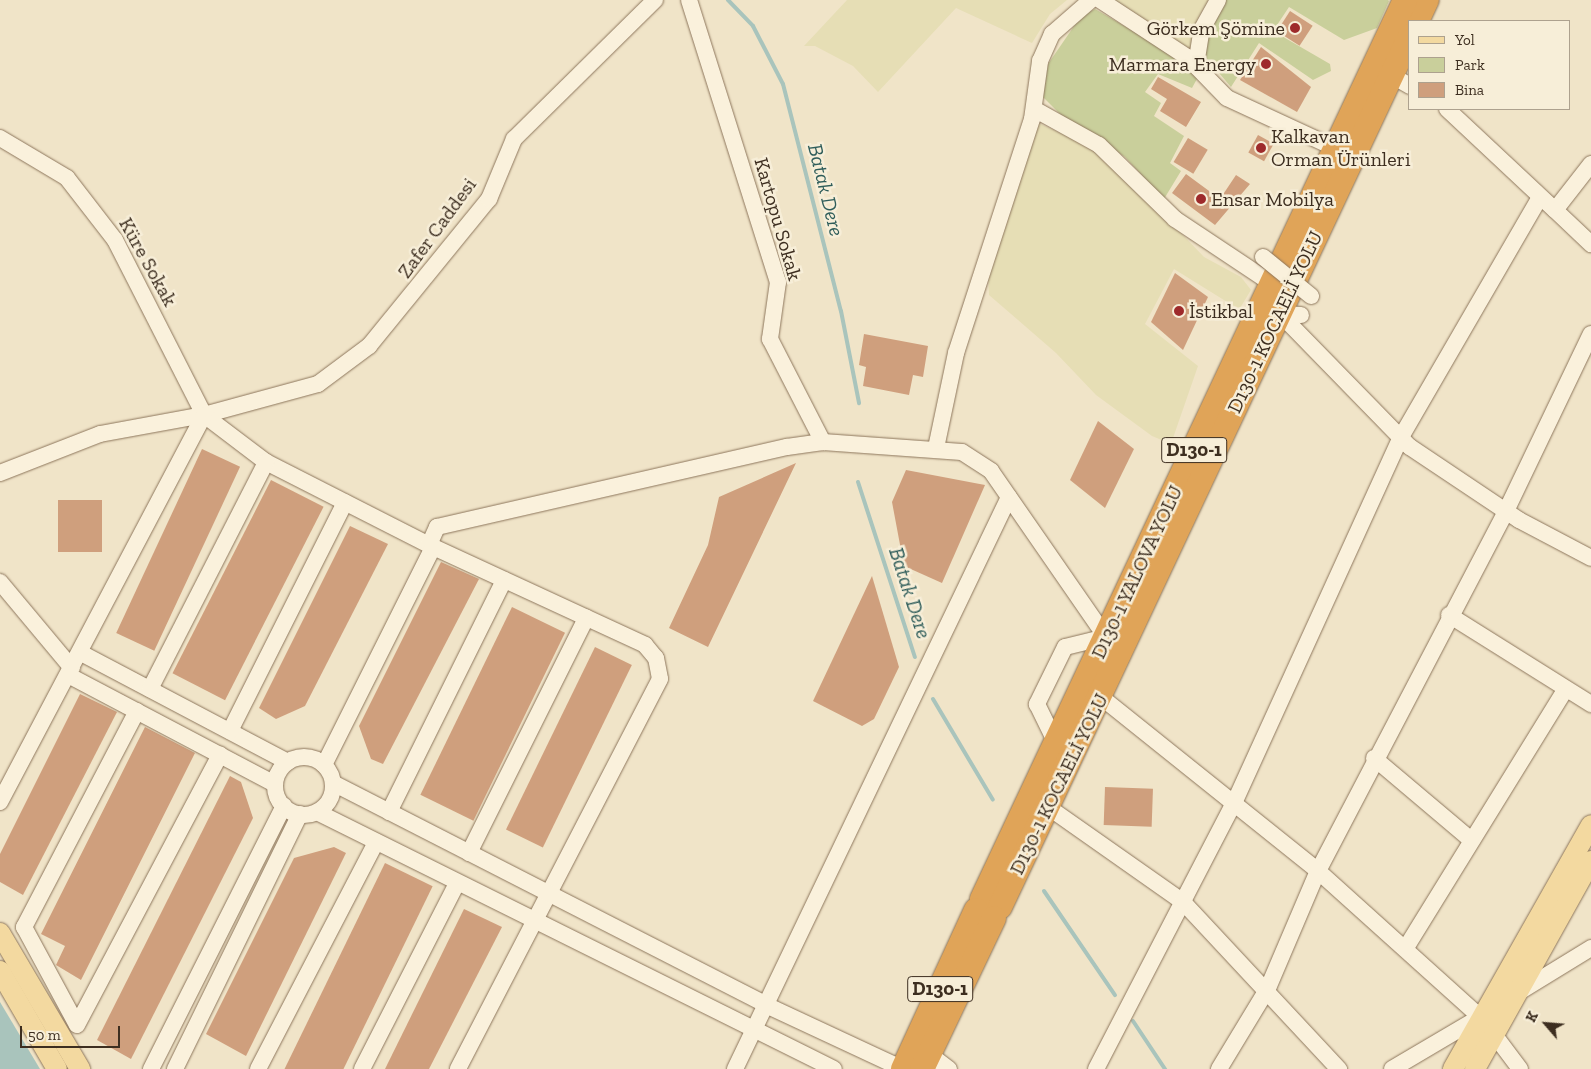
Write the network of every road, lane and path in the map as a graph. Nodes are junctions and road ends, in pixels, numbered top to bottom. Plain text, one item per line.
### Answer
1 (655, 0) edge
2 (689, 0) edge
3 (1091, 0) edge
4 (1100, 0) edge
5 (1218, 0) edge
6 (1405, 0) edge
7 (1427, 0) edge
8 (1417, 20) edge
9 (1408, 45) edge
10 (1196, 65) junction
11 (1400, 80) edge
12 (1034, 109) junction
13 (1448, 110) edge
14 (0, 138) edge
15 (1335, 148) junction
16 (1591, 164) edge
17 (1540, 196) junction
18 (1555, 210) junction
19 (1591, 244) edge
20 (1263, 257) dead end
21 (1271, 283) junction
22 (1311, 296) dead end
23 (1290, 314) junction
24 (1591, 334) edge
25 (204, 415) junction
26 (1400, 437) junction
27 (823, 442) junction
28 (936, 448) junction
29 (266, 462) junction
30 (0, 473) edge
31 (1009, 497) junction
32 (345, 502) junction
33 (1507, 509) junction
34 (428, 545) junction
35 (1591, 558) edge
36 (504, 580) junction
37 (0, 582) edge
38 (1449, 615) junction
39 (586, 618) junction
40 (1106, 637) junction
41 (80, 653) junction
42 (70, 672) junction
43 (150, 689) junction
44 (1566, 689) junction
45 (1100, 698) junction
46 (1591, 704) edge
47 (137, 711) junction
48 (230, 731) junction
49 (1056, 744) junction
50 (220, 755) junction
51 (1374, 758) junction
52 (288, 762) junction
53 (319, 762) junction
54 (333, 783) junction
55 (275, 784) junction
56 (1234, 801) junction
57 (0, 802) edge
58 (284, 806) junction
59 (1048, 807) junction
60 (317, 812) junction
61 (389, 812) junction
62 (300, 814) junction
63 (1591, 825) edge
64 (1471, 840) junction
65 (376, 842) junction
66 (468, 853) junction
67 (1591, 862) edge
68 (1318, 871) junction
69 (456, 883) junction
70 (547, 893) junction
71 (1183, 902) junction
72 (988, 908) junction
73 (532, 922) junction
74 (0, 933) edge
75 (1406, 946) junction
76 (1591, 948) edge
77 (0, 971) edge
78 (1268, 988) junction
79 (1513, 996) junction
80 (768, 1006) junction
81 (1480, 1017) junction
82 (756, 1032) junction
83 (1493, 1033) junction
84 (926, 1062) edge
85 (178, 1068) edge
86 (57, 1069) edge
87 (80, 1069) edge
88 (150, 1069) edge
89 (258, 1069) edge
90 (362, 1069) edge
91 (458, 1069) edge
92 (735, 1069) edge
93 (834, 1069) edge
94 (903, 1069) edge
95 (949, 1069) edge
96 (1096, 1069) edge
97 (1219, 1069) edge
98 (1339, 1069) edge
99 (1392, 1069) edge
100 (1453, 1069) edge
101 (1474, 1069) edge
102 (1520, 1069) edge

1 - 25 street, Zafer Caddesi
2 - 27 street, Kartopu Sokak
3 - 12 street
4 - 10 street
5 - 10 street
6 - 15 highway, D130-1 YALOVA YOLU / D130-1
7 - 8 highway
9 - 11 highway, D130-1 KOCAELİ YOLU / D130-1
10 - 15 street
11 - 23 highway, D130-1 KOCAELİ YOLU / D130-1
12 - 21 street
12 - 28 street
13 - 17 street
14 - 25 street, Küre Sokak
15 - 21 highway, D130-1 YALOVA YOLU / D130-1
16 - 18 street
17 - 18 street
17 - 26 street
18 - 19 street
20 - 22 street, bridge
21 - 40 highway, D130-1 YALOVA YOLU / D130-1
23 - 26 street
23 - 45 highway, D130-1 KOCAELİ YOLU / D130-1
24 - 33 street
25 - 29 street
25 - 30 street, Zafer Caddesi
25 - 41 street
26 - 33 street
26 - 56 street
27 - 28 street
27 - 34 street
28 - 31 street
29 - 32 street
29 - 43 street
31 - 40 street
31 - 80 street
32 - 34 street
32 - 48 street
33 - 35 street
33 - 38 street
34 - 36 street
34 - 53 street
36 - 39 street
36 - 61 street
37 - 42 street
38 - 44 street
38 - 51 street
39 - 66 street
39 - 70 street
40 - 49 highway, D130-1 YALOVA YOLU / D130-1
40 - 49 street
41 - 42 street
41 - 43 street
42 - 47 street
42 - 57 street
43 - 48 street
44 - 46 street
44 - 64 street
45 - 56 street
45 - 59 highway, D130-1 KOCAELİ YOLU / D130-1
47 - 50 street
47 - 50 street
48 - 52 street
49 - 72 highway, D130-1 YALOVA YOLU / D130-1
50 - 55 street
51 - 64 street
51 - 68 street
52 - 53 street
52 - 55 street
53 - 54 street
54 - 60 street
54 - 61 street
55 - 58 street
56 - 68 street
56 - 71 street
58 - 62 street
58 - 88 street
59 - 71 street
59 - 72 highway, D130-1 KOCAELİ YOLU / D130-1
60 - 62 street
60 - 65 street
61 - 66 street
62 - 85 street
63 - 81 main road
64 - 75 street
65 - 69 street
65 - 89 street
66 - 70 street
67 - 79 main road
68 - 75 street
68 - 78 street
69 - 73 street
69 - 90 street
70 - 73 street
70 - 80 street
71 - 78 street
71 - 96 street
72 - 84 highway, D130-1 KOCAELİ YOLU / D130-1
72 - 94 highway, D130-1 YALOVA YOLU / D130-1
73 - 82 street
73 - 91 street
74 - 87 main road
75 - 81 street
76 - 79 street
77 - 86 main road
78 - 97 street
78 - 98 street
79 - 81 street
79 - 83 main road
80 - 82 street
80 - 94 street
81 - 99 street
81 - 100 main road
82 - 92 street
82 - 93 street
83 - 101 main road
83 - 102 street
84 - 95 street

